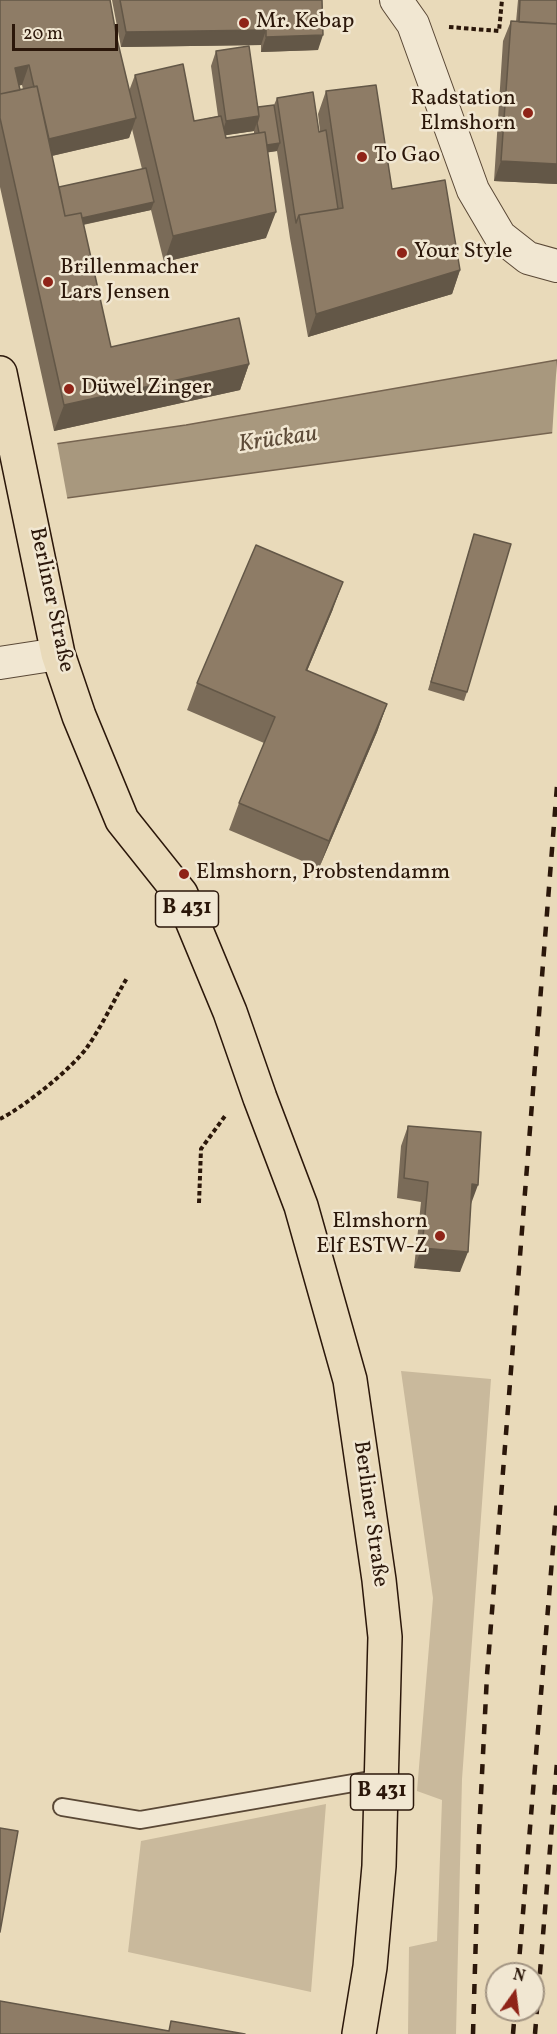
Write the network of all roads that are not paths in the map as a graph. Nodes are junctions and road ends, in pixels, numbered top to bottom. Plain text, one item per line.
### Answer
1 (396, 0) edge
2 (557, 266) edge
3 (0, 373) edge
4 (7, 429) edge
5 (58, 654) junction
6 (0, 663) edge
7 (382, 1778) junction
8 (62, 1807) dead end
9 (359, 2034) edge

1 - 2 street
3 - 4 main road, Berliner Straße / B 431
4 - 5 main road, Berliner Straße / B 431
5 - 6 street
5 - 7 main road, Berliner Straße / B 431
7 - 8 lane
7 - 9 main road, Berliner Straße / B 431

